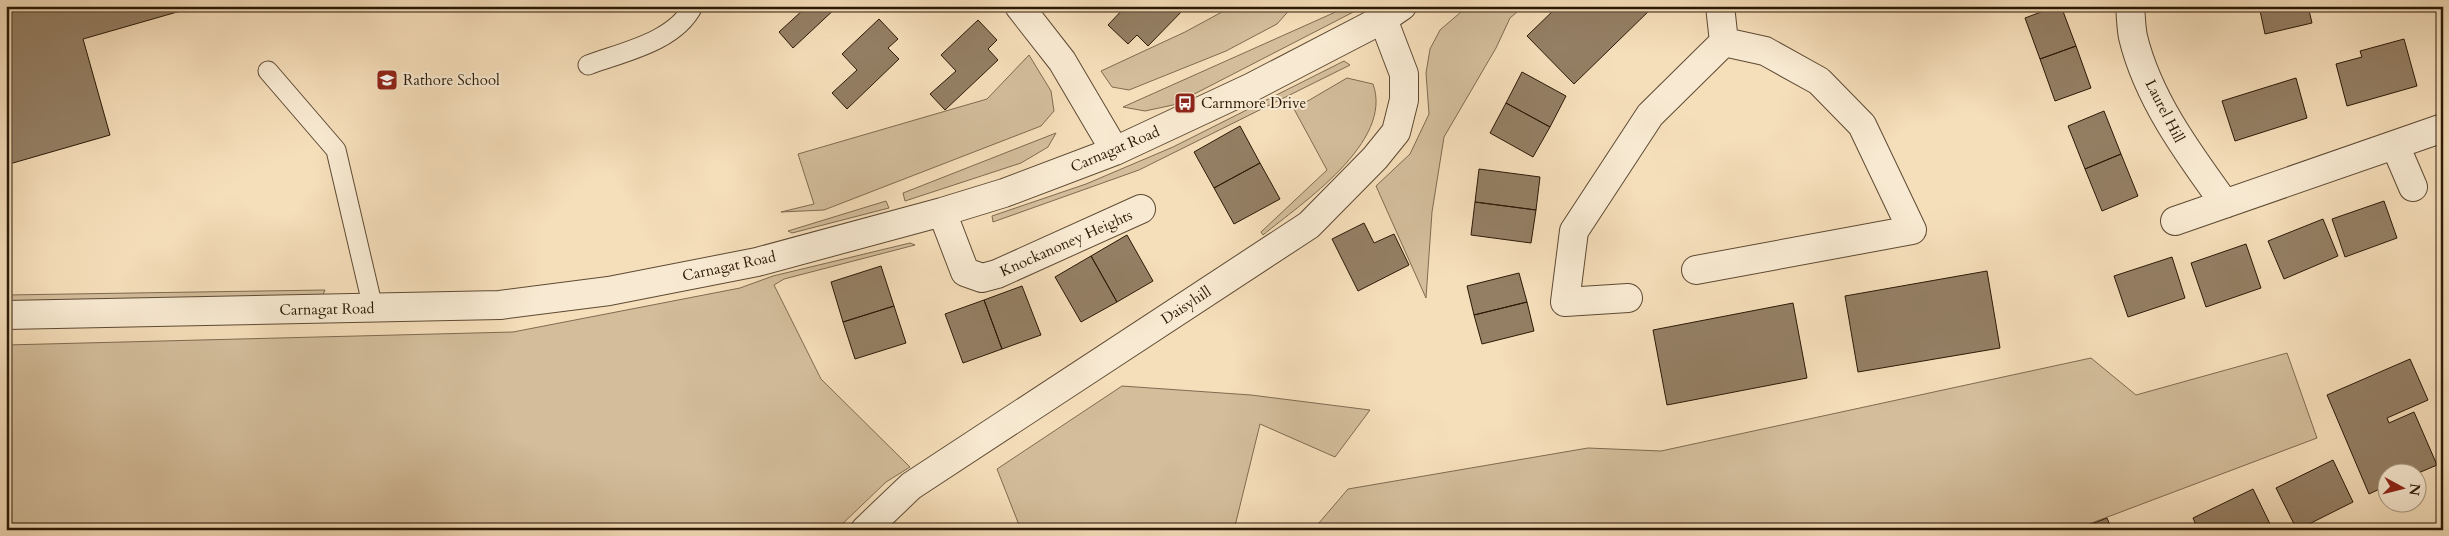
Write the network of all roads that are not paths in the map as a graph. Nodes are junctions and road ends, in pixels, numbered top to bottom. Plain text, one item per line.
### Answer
1 (693, 6) edge
2 (1019, 6) edge
3 (1720, 6) edge
4 (2130, 6) edge
5 (1392, 13) edge
6 (1724, 42) junction
7 (588, 65) dead end
8 (268, 71) dead end
9 (2443, 128) edge
10 (2395, 145) junction
11 (1114, 151) junction
12 (2413, 187) dead end
13 (2224, 204) junction
14 (1141, 209) dead end
15 (942, 212) junction
16 (2175, 221) dead end
17 (1696, 270) dead end
18 (1628, 298) dead end
19 (373, 308) junction
20 (6, 315) edge
21 (865, 530) edge

1 - 7 lane
2 - 11 street
3 - 6 street
4 - 13 street, Laurel Hill
5 - 11 street, Carnagat Road
5 - 21 street, Daisyhill
6 - 17 street
6 - 18 street
8 - 19 lane
9 - 10 street
10 - 12 street
10 - 13 street
11 - 15 street, Carnagat Road
13 - 16 street
14 - 15 street, Knockanoney Heights
15 - 19 street, Carnagat Road
19 - 20 street, Carnagat Road

